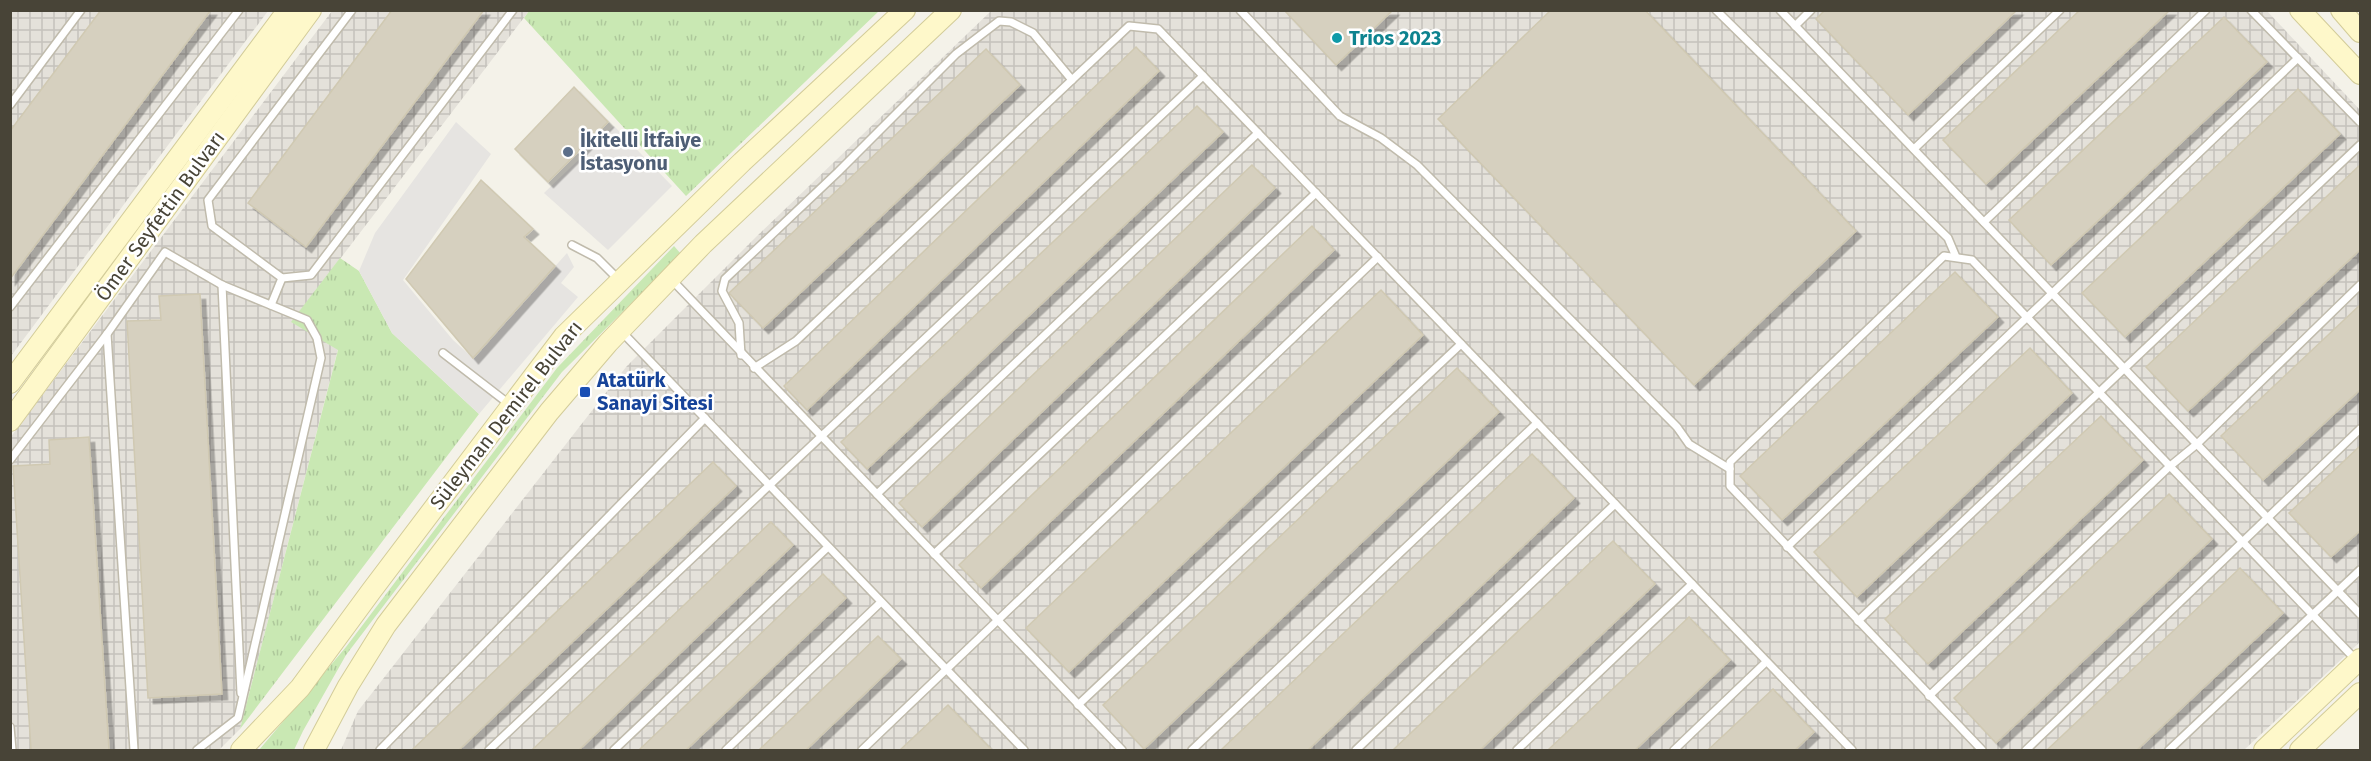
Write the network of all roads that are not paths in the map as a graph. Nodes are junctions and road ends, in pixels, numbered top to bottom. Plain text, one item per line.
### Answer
1 (81, 10) edge
2 (239, 10) edge
3 (288, 10) edge
4 (311, 10) edge
5 (352, 10) edge
6 (513, 10) edge
7 (905, 10) edge
8 (951, 10) edge
9 (1240, 10) edge
10 (1716, 10) edge
11 (1780, 10) edge
12 (1811, 10) edge
13 (2060, 10) edge
14 (2206, 10) edge
15 (2252, 10) edge
16 (2300, 10) edge
17 (2341, 10) edge
18 (1796, 26) junction
19 (2361, 32) edge
20 (2298, 58) junction
21 (2361, 74) edge
22 (1203, 76) junction
23 (1072, 80) junction
24 (10, 105) edge
25 (2361, 122) edge
26 (1258, 133) junction
27 (2361, 145) edge
28 (1914, 149) junction
29 (1316, 193) junction
30 (1984, 222) junction
31 (572, 245) dead end
32 (1378, 257) junction
33 (1956, 257) junction
34 (282, 278) junction
35 (670, 278) junction
36 (620, 280) junction
37 (222, 285) junction
38 (2361, 285) edge
39 (2052, 293) junction
40 (271, 305) junction
41 (10, 307) edge
42 (2026, 316) junction
43 (620, 330) junction
44 (108, 334) junction
45 (1461, 344) junction
46 (443, 353) dead end
47 (741, 355) junction
48 (754, 368) junction
49 (2126, 370) junction
50 (10, 383) edge
51 (2100, 395) junction
52 (511, 405) junction
53 (705, 418) junction
54 (10, 421) edge
55 (1537, 423) junction
56 (2361, 429) edge
57 (822, 436) junction
58 (2197, 444) junction
59 (10, 460) edge
60 (2169, 467) junction
61 (1730, 469) junction
62 (770, 486) junction
63 (877, 494) junction
64 (1615, 504) junction
65 (2268, 518) junction
66 (2244, 543) junction
67 (828, 547) junction
68 (1787, 547) junction
69 (934, 554) junction
70 (2361, 570) edge
71 (1692, 584) junction
72 (2338, 591) junction
73 (881, 602) junction
74 (2361, 614) edge
75 (2313, 615) junction
76 (998, 621) junction
77 (1858, 621) junction
78 (1766, 662) junction
79 (2360, 662) edge
80 (946, 670) junction
81 (2361, 693) edge
82 (1929, 696) junction
83 (242, 702) junction
84 (1078, 705) junction
85 (10, 726) edge
86 (1846, 744) junction
87 (12, 750) edge
88 (134, 750) edge
89 (197, 750) edge
90 (241, 750) edge
91 (314, 750) edge
92 (380, 750) edge
93 (489, 750) edge
94 (614, 750) edge
95 (726, 750) edge
96 (862, 750) edge
97 (1024, 750) edge
98 (1122, 750) edge
99 (1192, 750) edge
100 (1356, 750) edge
101 (1518, 750) edge
102 (1674, 750) edge
103 (1840, 750) edge
104 (1852, 750) edge
105 (1982, 750) edge
106 (2026, 750) edge
107 (2169, 750) edge
108 (2264, 750) edge
109 (2300, 750) edge

1 - 24 lane
2 - 41 lane
3 - 50 street, Ömer Seyfettin Bulvarı
4 - 54 street, Ömer Seyfettin Bulvarı
5 - 34 lane
6 - 34 lane
7 - 36 street, Süleyman Demirel Bulvarı
8 - 35 street, Süleyman Demirel Bulvarı
9 - 61 lane
10 - 33 lane
11 - 18 lane
12 - 18 lane
13 - 28 lane
14 - 30 lane
15 - 20 lane
16 - 21 street
17 - 19 street
18 - 28 lane
20 - 25 lane
20 - 39 lane
22 - 23 lane
22 - 26 lane
22 - 57 lane
23 - 47 lane
23 - 48 lane
26 - 29 lane
26 - 63 lane
27 - 49 lane
28 - 30 lane
29 - 32 lane
29 - 69 lane
30 - 39 lane
31 - 36 lane
32 - 45 lane
32 - 76 lane
33 - 42 lane
33 - 61 lane
34 - 40 lane
35 - 43 street, Süleyman Demirel Bulvarı
35 - 47 lane
36 - 52 street, Süleyman Demirel Bulvarı
37 - 40 lane
37 - 44 lane
37 - 83 lane
38 - 58 lane
39 - 42 lane
39 - 49 lane
40 - 83 lane
42 - 51 lane
42 - 68 lane
43 - 53 lane
43 - 91 street, Süleyman Demirel Bulvarı
44 - 59 lane
44 - 88 lane
45 - 55 lane
45 - 84 lane
46 - 52 lane
47 - 48 lane
48 - 57 lane
49 - 51 lane
49 - 58 lane
51 - 60 lane
51 - 77 lane
52 - 90 street, Süleyman Demirel Bulvarı
53 - 62 lane
53 - 92 lane
55 - 64 lane
55 - 99 lane
56 - 65 lane
57 - 62 lane
57 - 63 lane
58 - 60 lane
58 - 65 lane
60 - 66 lane
60 - 82 lane
61 - 68 lane
62 - 67 lane
62 - 93 lane
63 - 69 lane
64 - 71 lane
64 - 100 lane
65 - 66 lane
65 - 72 lane
66 - 75 lane
66 - 106 lane
67 - 73 lane
67 - 94 lane
68 - 77 lane
69 - 76 lane
70 - 72 lane
71 - 78 lane
71 - 101 lane
72 - 74 lane
72 - 75 lane
73 - 80 lane
73 - 95 lane
75 - 79 lane
75 - 107 lane
76 - 80 lane
76 - 84 lane
77 - 82 lane
78 - 86 lane
78 - 102 lane
79 - 108 street
80 - 96 lane
80 - 97 lane
81 - 109 street
82 - 105 lane
83 - 89 lane
84 - 98 lane
85 - 87 lane
86 - 103 lane
86 - 104 lane

